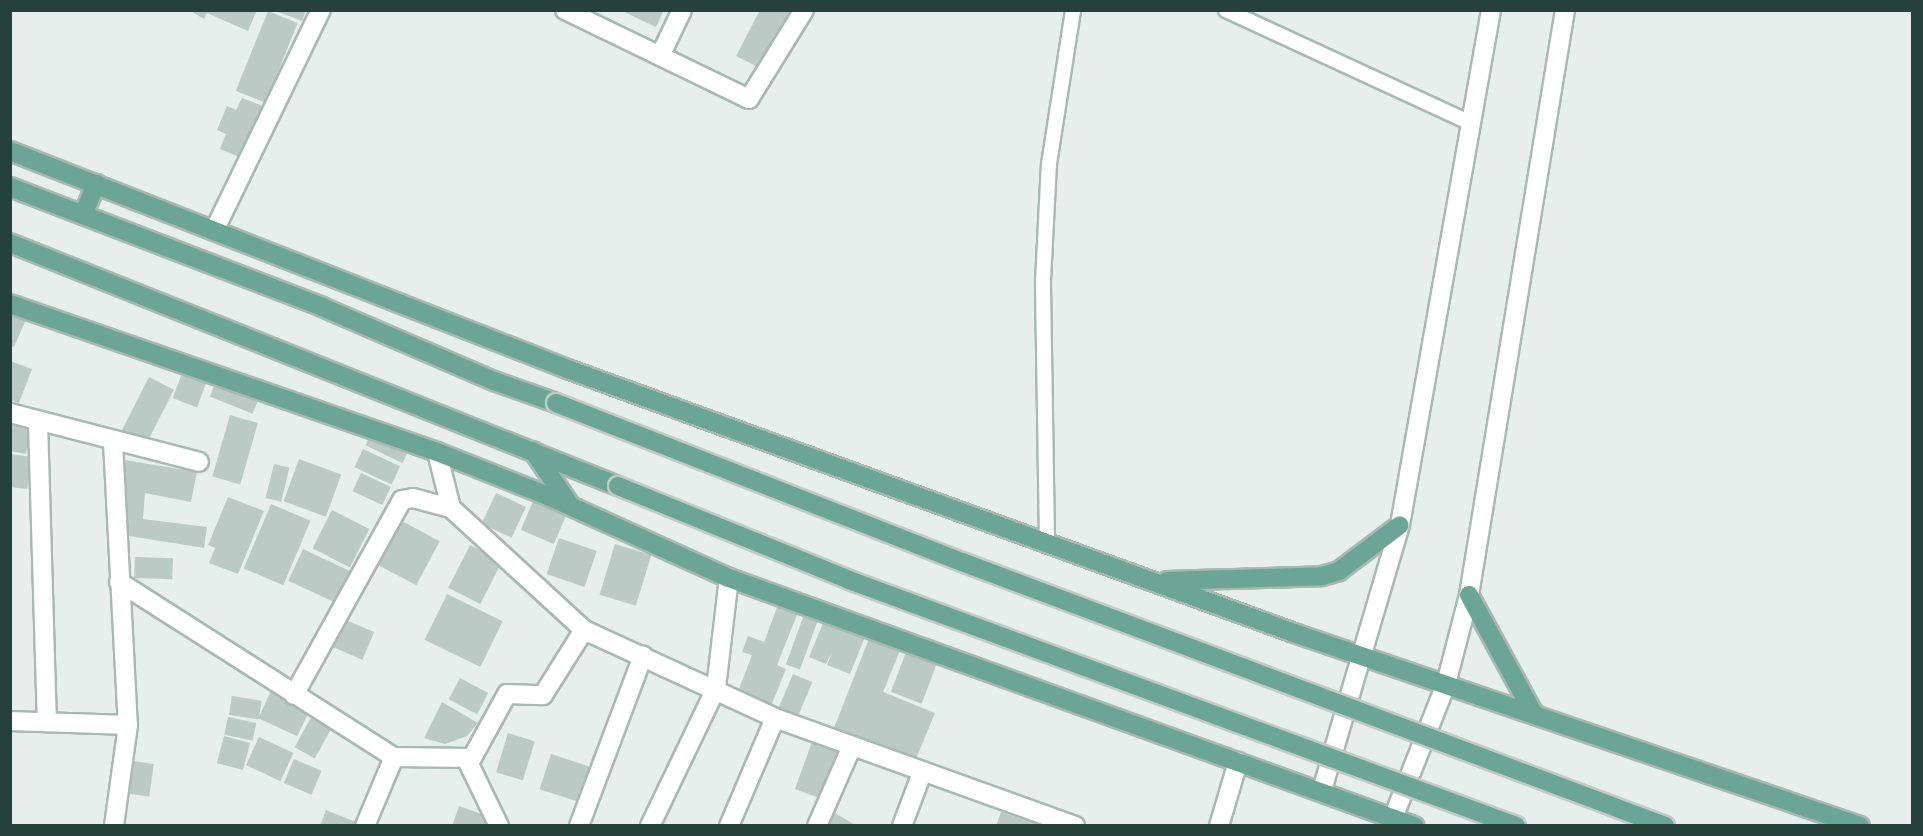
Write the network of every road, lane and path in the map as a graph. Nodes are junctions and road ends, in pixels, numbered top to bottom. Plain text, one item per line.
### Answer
1 (321, 10) edge
2 (565, 10) edge
3 (682, 10) edge
4 (804, 10) edge
5 (1073, 10) edge
6 (1226, 10) edge
7 (1491, 10) edge
8 (1565, 10) edge
9 (598, 18) edge
10 (660, 56) junction
11 (1471, 123) junction
12 (10, 151) edge
13 (96, 184) junction
14 (10, 187) edge
15 (83, 215) junction
16 (215, 230) junction
17 (10, 243) edge
18 (10, 304) edge
19 (10, 412) edge
20 (38, 423) junction
21 (112, 442) junction
22 (533, 451) junction
23 (437, 452) junction
24 (199, 462) dead end
25 (572, 507) junction
26 (451, 508) junction
27 (1400, 525) junction
28 (1047, 541) junction
29 (729, 578) junction
30 (119, 582) junction
31 (1156, 582) junction
32 (1469, 595) junction
33 (585, 630) junction
34 (643, 656) junction
35 (1364, 656) junction
36 (1446, 684) junction
37 (716, 688) junction
38 (294, 695) junction
39 (1534, 714) junction
40 (775, 718) junction
41 (46, 720) junction
42 (10, 721) edge
43 (128, 724) junction
44 (852, 746) junction
45 (394, 757) junction
46 (466, 758) junction
47 (1238, 762) junction
48 (922, 773) junction
49 (1322, 790) junction
50 (1393, 818) junction
51 (114, 825) edge
52 (365, 825) edge
53 (499, 825) edge
54 (579, 825) edge
55 (650, 825) edge
56 (729, 825) edge
57 (817, 825) edge
58 (902, 825) edge
59 (1076, 825) edge
60 (1219, 825) edge
61 (1414, 825) edge
62 (1516, 825) edge
63 (1665, 825) edge
64 (1860, 825) edge

1 - 16 street
2 - 9 street
3 - 10 street
4 - 10 street
5 - 28 lane
6 - 11 lane
7 - 11 street
8 - 32 street
9 - 10 street
11 - 27 street
12 - 13 main road
13 - 15 main road
13 - 16 main road
14 - 15 main road
15 - 63 main road, bridge
16 - 28 main road
17 - 22 main road
18 - 23 main road
19 - 20 street
20 - 21 street
20 - 41 street
21 - 24 street
21 - 30 street
22 - 25 main road
22 - 62 main road, bridge
23 - 25 main road
23 - 26 street
25 - 29 main road
26 - 33 street
26 - 38 street
27 - 31 main road
27 - 35 street
28 - 31 main road
29 - 37 street
29 - 47 main road
30 - 38 street
30 - 43 street
31 - 35 main road
32 - 36 street
32 - 39 main road
33 - 34 street
33 - 46 street
34 - 37 street
34 - 54 street
35 - 36 main road
35 - 49 street
36 - 39 main road
36 - 50 street
37 - 40 street
37 - 55 street
38 - 45 street
39 - 64 main road
40 - 44 street
40 - 56 street
41 - 42 street
41 - 43 street
43 - 51 street
44 - 48 street
44 - 57 street
45 - 46 street
45 - 52 street
46 - 53 street
47 - 49 main road
47 - 60 street
48 - 58 street
48 - 59 street
49 - 50 main road
50 - 61 main road

